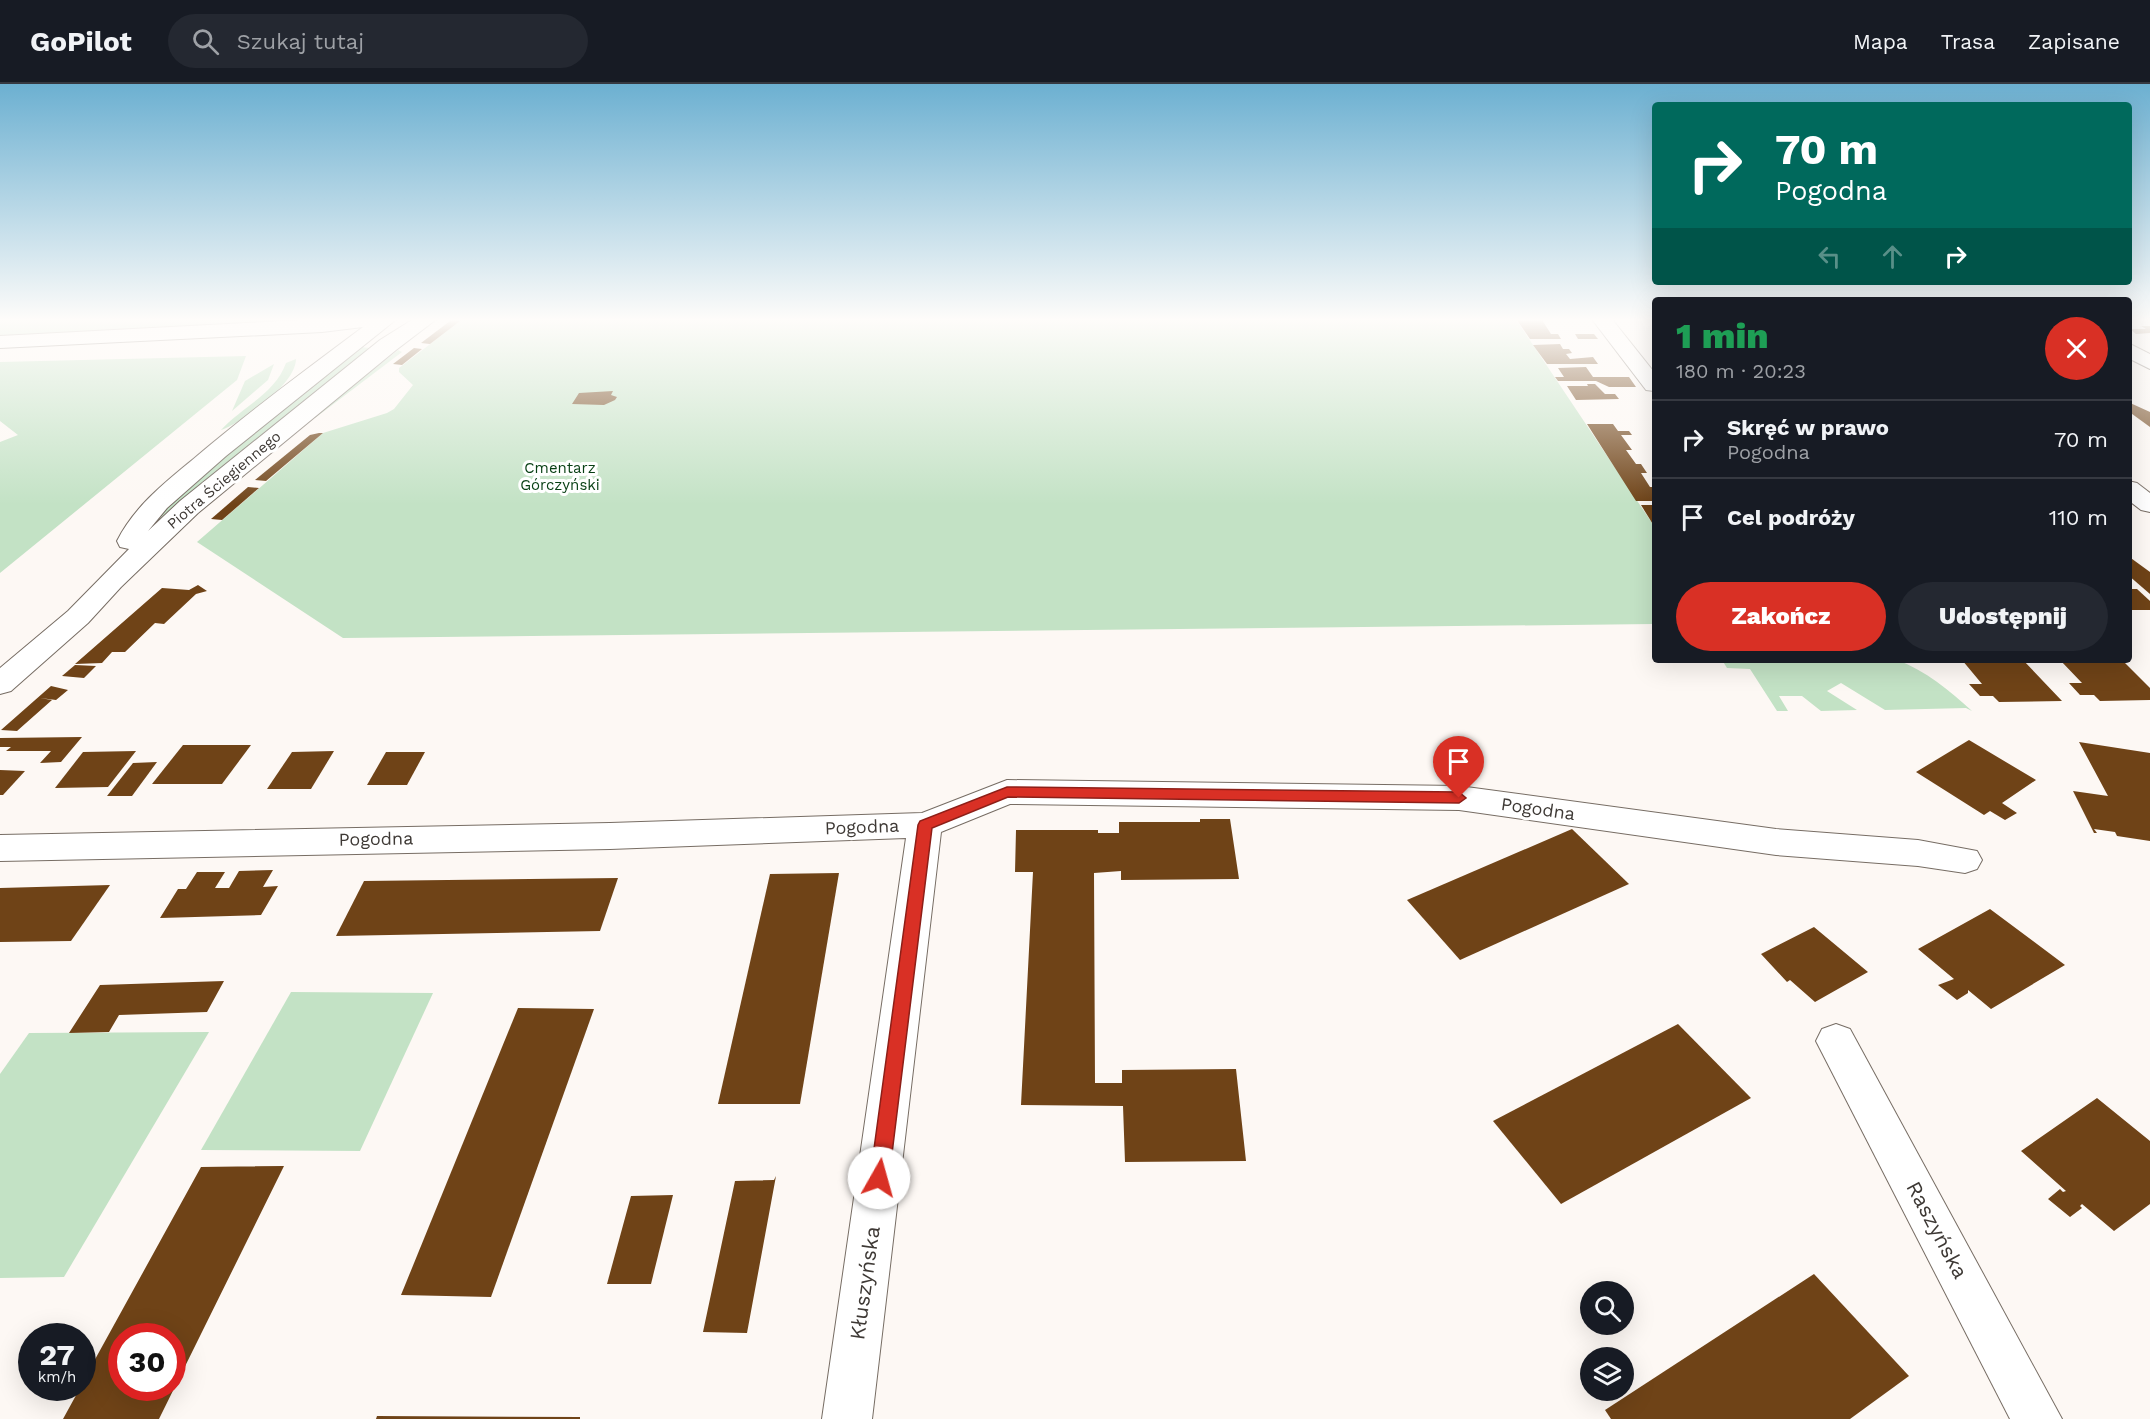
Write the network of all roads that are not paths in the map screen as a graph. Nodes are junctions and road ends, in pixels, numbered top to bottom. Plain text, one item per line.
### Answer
1 (298, 380) edge
2 (305, 380) edge
3 (345, 380) edge
4 (289, 393) junction
5 (2132, 491) edge
6 (2150, 506) edge
7 (111, 581) junction
8 (0, 684) edge
9 (925, 825) junction
10 (0, 848) edge
11 (1965, 860) dead end
12 (1836, 1041) dead end
13 (847, 1419) edge
14 (2037, 1419) edge

1 - 4 street
2 - 4 street, Piotra Ściegiennego
3 - 7 street, Piotra Ściegiennego
4 - 7 street, Piotra Ściegiennego
5 - 6 street
7 - 8 street, Piotra Ściegiennego
9 - 10 street, Pogodna
9 - 11 street, Pogodna
9 - 13 street, Kłuszyńska
12 - 14 street, Raszyńska

